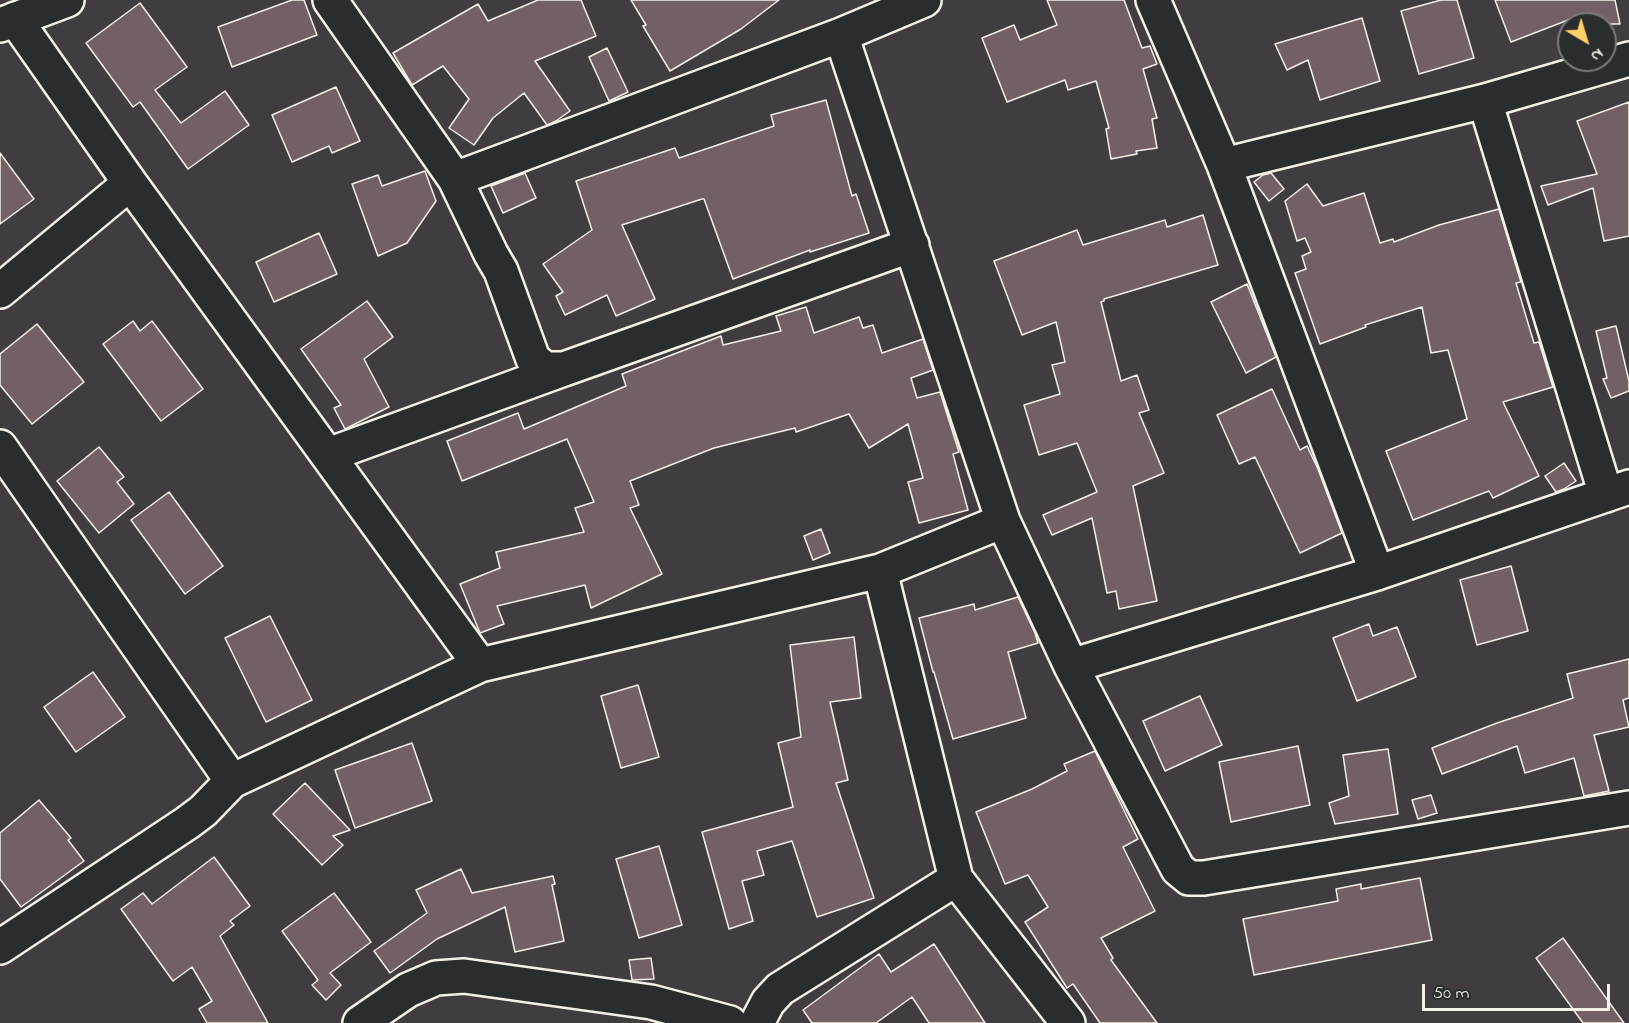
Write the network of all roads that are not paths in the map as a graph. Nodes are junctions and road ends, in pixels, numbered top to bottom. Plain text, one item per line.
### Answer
1 (67, 0) edge
2 (330, 0) edge
3 (924, 0) edge
4 (1153, 0) edge
5 (7, 22) edge
6 (841, 35) junction
7 (1629, 59) edge
8 (1485, 101) junction
9 (1224, 165) junction
10 (455, 179) junction
11 (130, 183) junction
12 (912, 245) junction
13 (0, 291) edge
14 (564, 369) junction
15 (0, 447) edge
16 (328, 455) junction
17 (1617, 491) edge
18 (1003, 521) junction
19 (880, 571) junction
20 (1377, 573) junction
21 (480, 665) junction
22 (1071, 666) junction
23 (232, 781) junction
24 (1629, 808) edge
25 (956, 879) junction
26 (0, 947) edge
27 (360, 1023) edge
28 (730, 1023) edge
29 (757, 1023) edge
30 (1068, 1023) edge

1 - 5 street
2 - 10 street
3 - 6 street
4 - 9 street
5 - 11 street
6 - 10 street
6 - 12 street
7 - 8 street
8 - 9 street
8 - 17 street
9 - 20 street
10 - 14 street
11 - 13 street
11 - 16 street
12 - 14 street
12 - 18 street
14 - 16 street
15 - 23 street
16 - 21 street
17 - 20 street
18 - 19 street
18 - 22 street
19 - 21 street
19 - 25 street
20 - 22 street
21 - 23 street
22 - 24 street
23 - 26 street
25 - 29 street
25 - 30 street
27 - 28 street

